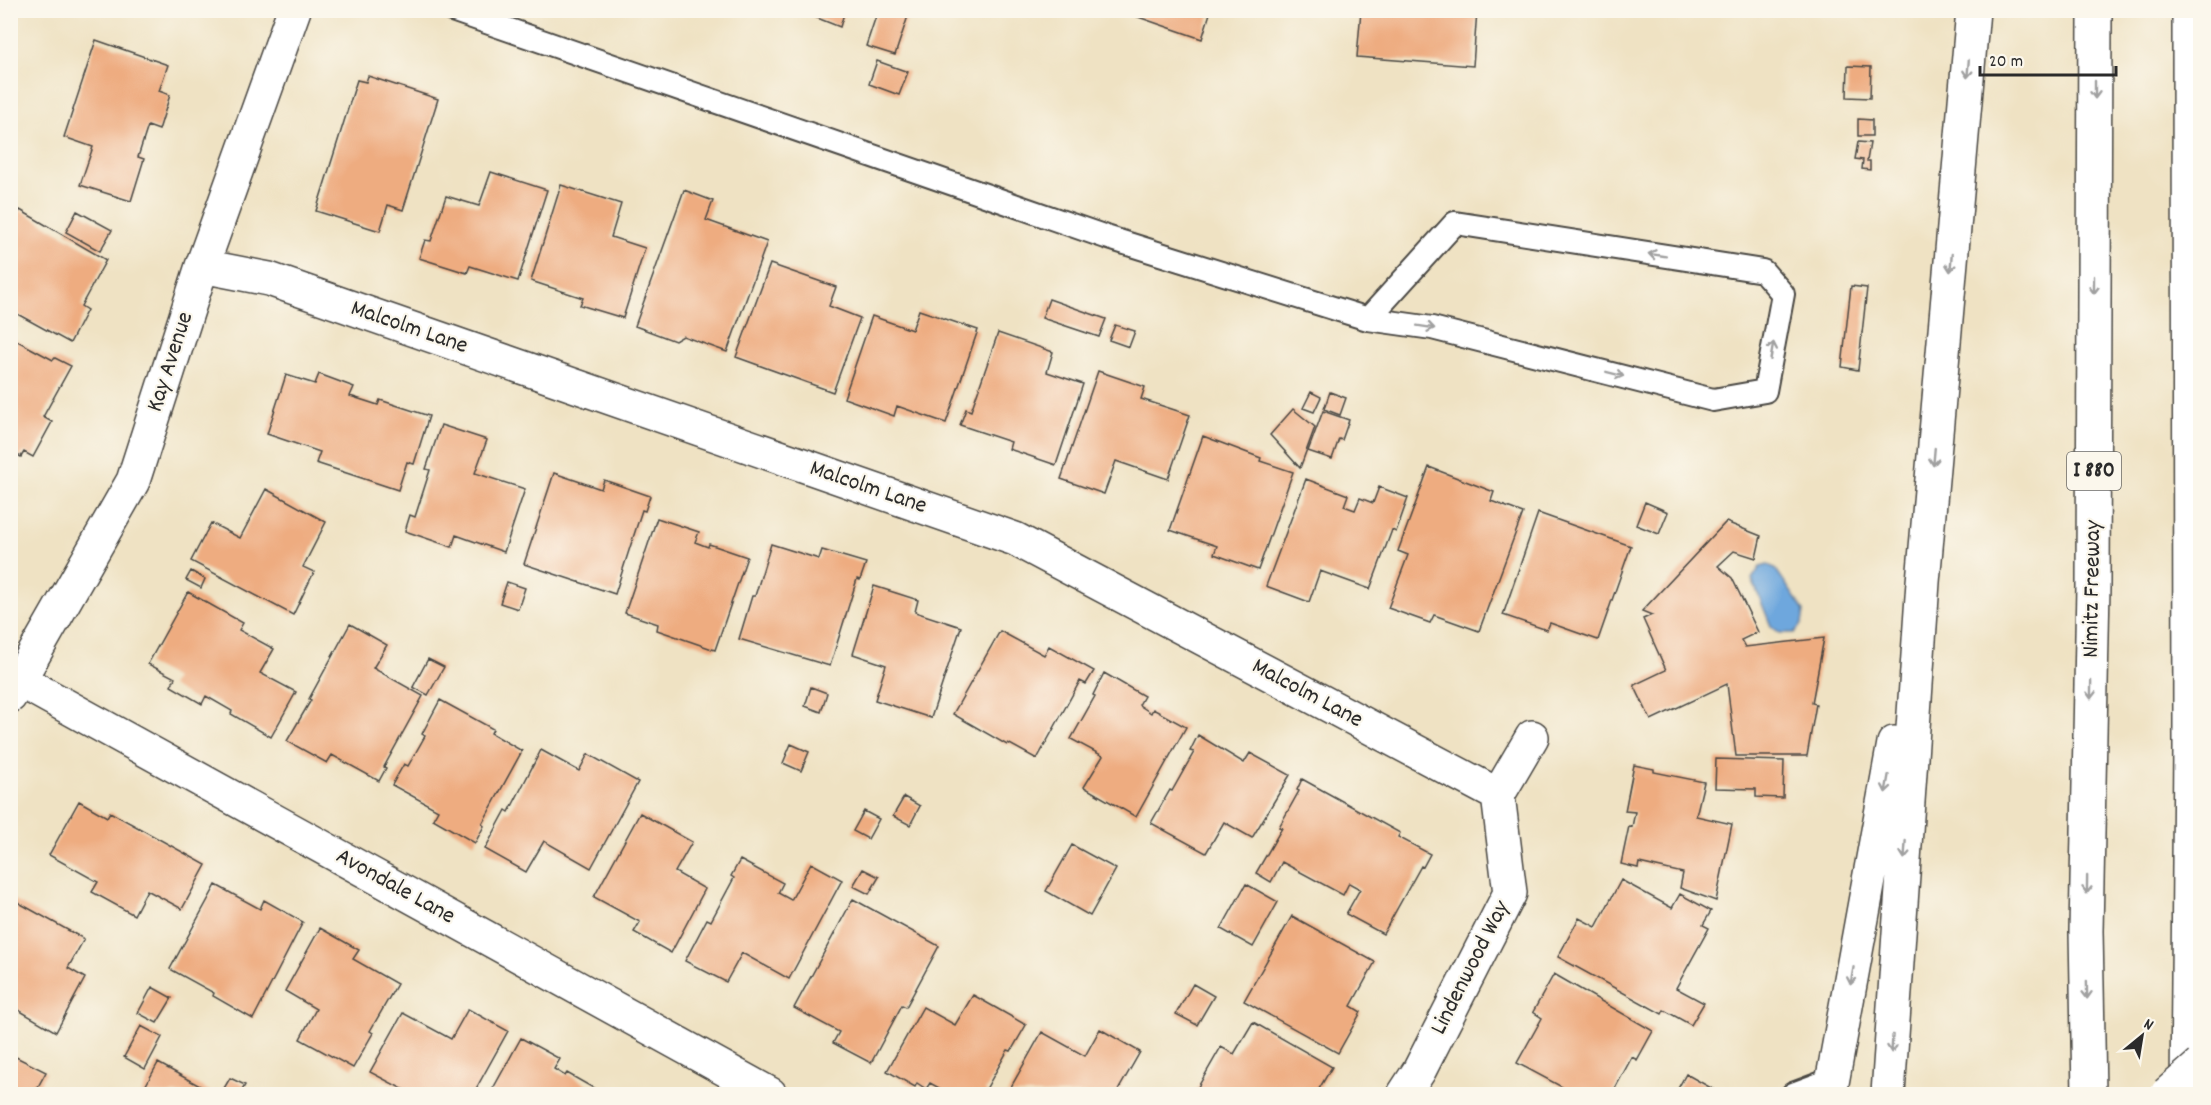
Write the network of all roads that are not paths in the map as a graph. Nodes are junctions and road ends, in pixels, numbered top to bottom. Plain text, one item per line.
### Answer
1 (294, 10) edge
2 (452, 10) edge
3 (1973, 10) edge
4 (2095, 10) edge
5 (2189, 10) edge
6 (202, 266) junction
7 (1368, 320) junction
8 (1923, 582) junction
9 (15, 688) edge
10 (1532, 737) dead end
11 (1498, 795) junction
12 (2200, 1065) edge
13 (1832, 1087) edge
14 (770, 1095) edge
15 (1404, 1095) edge
16 (1793, 1095) edge
17 (1888, 1095) edge
18 (2089, 1095) edge
19 (2168, 1095) edge
20 (2187, 1095) edge

1 - 6 main road, Kay Avenue
2 - 7 lane
3 -> 8 main road
4 -> 18 main road, Nimitz Freeway / I 880
5 - 20 main road
6 - 9 main road, Kay Avenue
6 - 11 main road, Malcolm Lane
7 -> 7 lane
8 -> 13 main road
8 -> 17 main road
9 - 14 main road, Avondale Lane
10 - 11 main road
11 - 15 main road, Lindenwood Way
12 - 19 main road, bridge
13 - 16 lane

